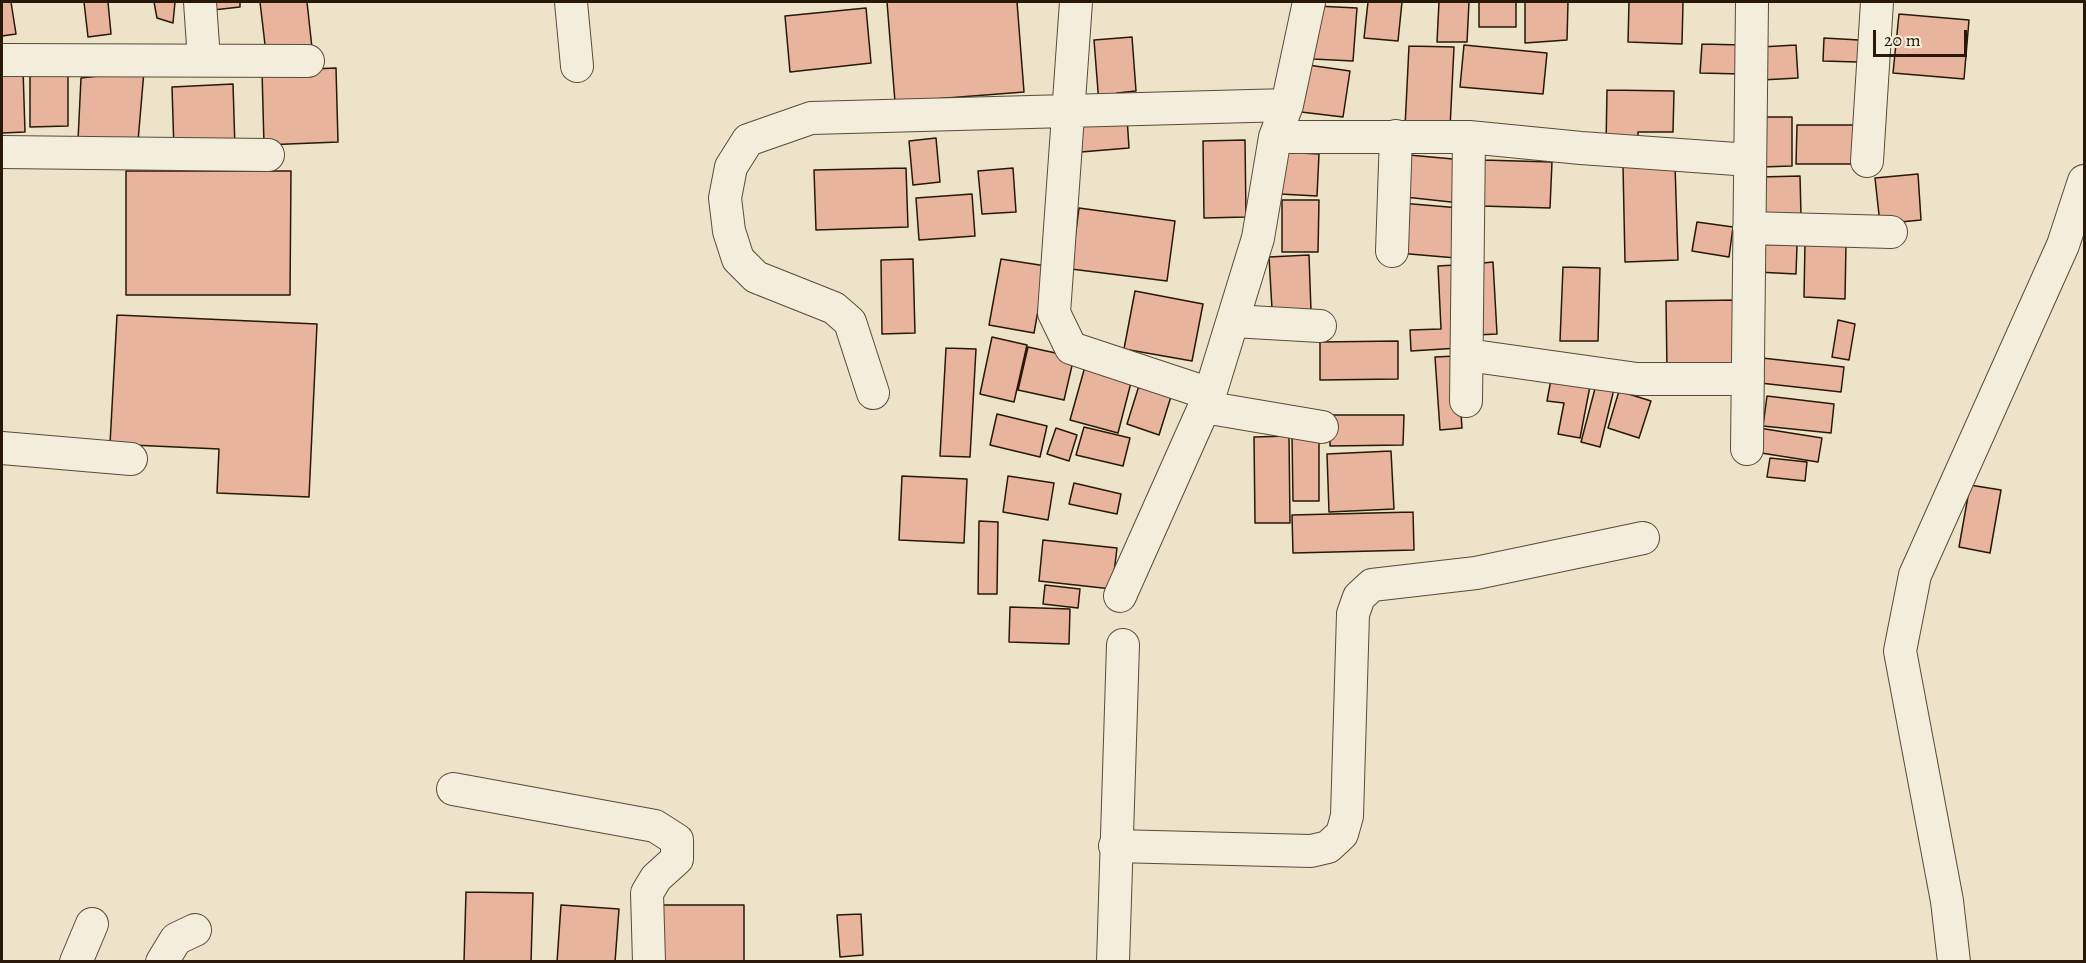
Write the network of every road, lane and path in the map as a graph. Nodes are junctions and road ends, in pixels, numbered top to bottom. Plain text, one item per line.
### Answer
1 (200, 2) edge
2 (571, 2) edge
3 (1076, 2) edge
4 (1309, 2) edge
5 (1752, 2) edge
6 (1877, 2) edge
7 (2, 60) edge
8 (204, 60) junction
9 (308, 61) dead end
10 (577, 66) dead end
11 (1287, 105) junction
12 (1067, 111) junction
13 (1396, 136) junction
14 (1275, 137) junction
15 (1469, 137) junction
16 (2, 152) edge
17 (268, 155) dead end
18 (1750, 160) junction
19 (1867, 161) dead end
20 (2085, 181) edge
21 (1749, 228) junction
22 (1891, 232) dead end
23 (1392, 251) dead end
24 (1233, 321) junction
25 (1320, 326) dead end
26 (1467, 355) junction
27 (1748, 379) junction
28 (873, 393) dead end
29 (1207, 400) junction
30 (1466, 401) dead end
31 (1322, 428) dead end
32 (2, 448) edge
33 (1747, 448) dead end
34 (131, 459) dead end
35 (1642, 538) dead end
36 (1120, 596) dead end
37 (1124, 645) dead end
38 (453, 789) dead end
39 (1116, 846) junction
40 (92, 924) dead end
41 (195, 930) dead end
42 (76, 962) edge
43 (162, 962) edge
44 (649, 962) edge
45 (1113, 962) edge
46 (1954, 962) edge

1 - 8 street
2 - 10 street
3 - 12 street
4 - 11 street
5 - 18 street
6 - 19 street
7 - 8 street
8 - 9 street
11 - 12 street
11 - 14 street
12 - 28 street
12 - 29 street
13 - 14 street
13 - 15 street
13 - 23 street
14 - 24 street
15 - 18 street
15 - 26 street
16 - 17 street
18 - 21 street
20 - 46 street
21 - 22 street
21 - 27 street
24 - 25 street
24 - 29 street
26 - 27 street
26 - 30 street
27 - 33 street
29 - 31 street
29 - 36 street
32 - 34 street
35 - 39 street
37 - 39 street
38 - 44 street
39 - 45 street
40 - 42 street
41 - 43 street

